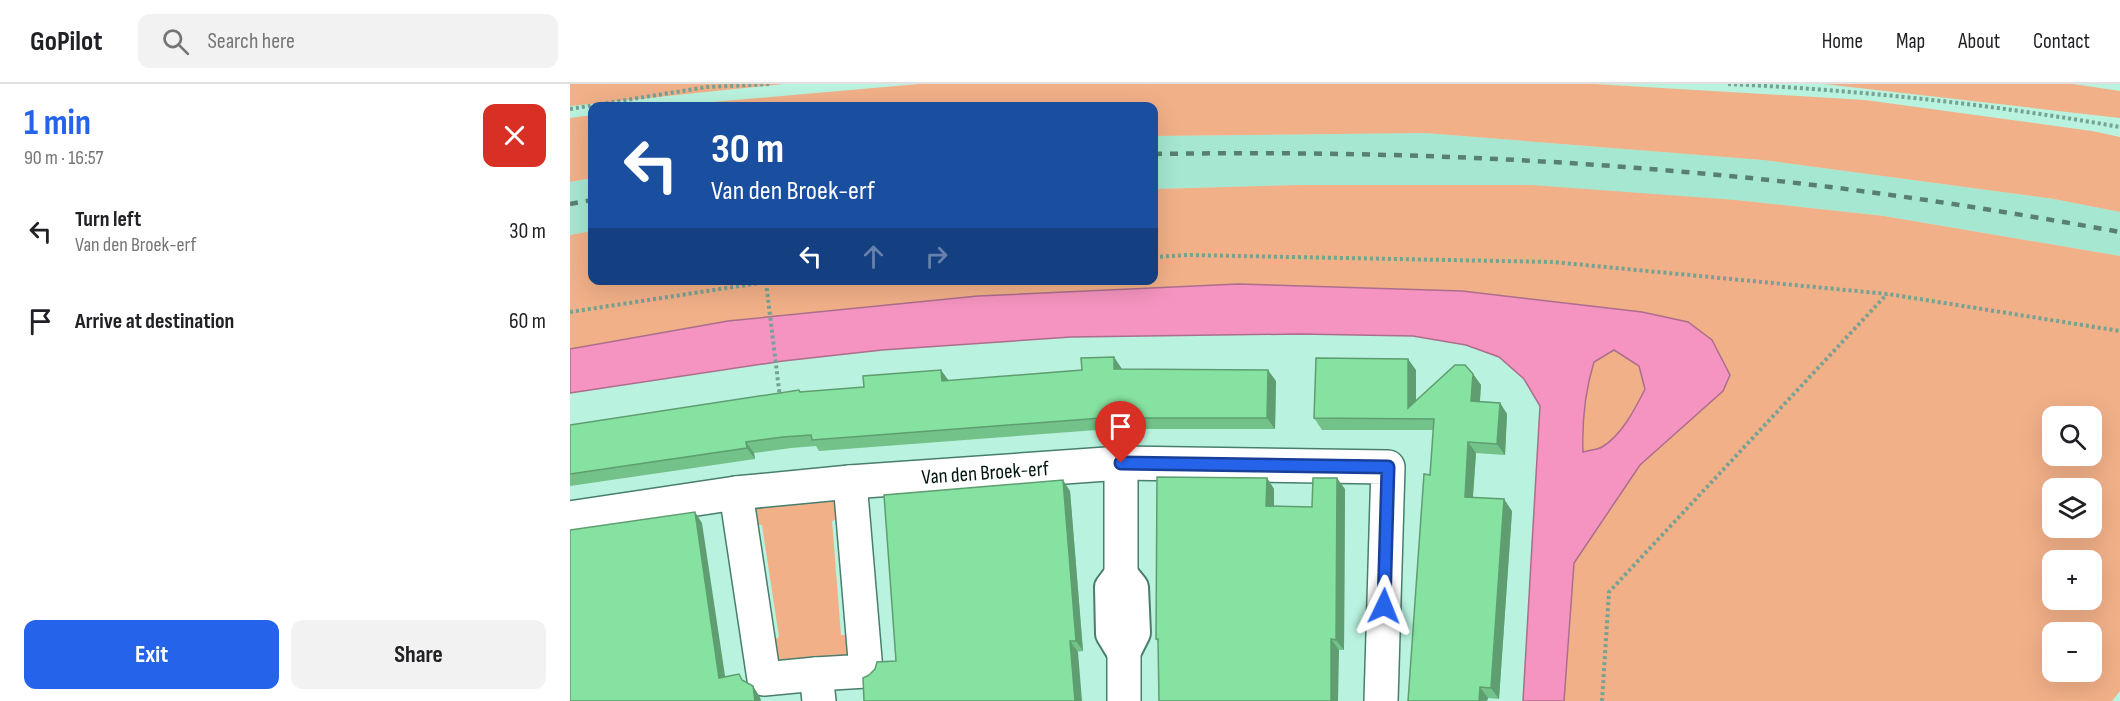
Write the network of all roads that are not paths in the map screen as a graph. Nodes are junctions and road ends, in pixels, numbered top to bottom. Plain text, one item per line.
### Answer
1 (1121, 463) junction
2 (850, 482) junction
3 (736, 493) junction
4 (570, 518) edge
5 (1121, 571) joint
6 (1124, 657) joint
7 (817, 688) edge
8 (1125, 701) edge
9 (1381, 701) edge

1 - 2 street, Van den Broek-erf
1 - 5 street
1 - 9 street, Van den Broek-erf
2 - 3 street, Van den Broek-erf
2 - 7 street
3 - 4 street, Van den Broek-erf
3 - 7 street
5 - 6 street
6 - 8 street

